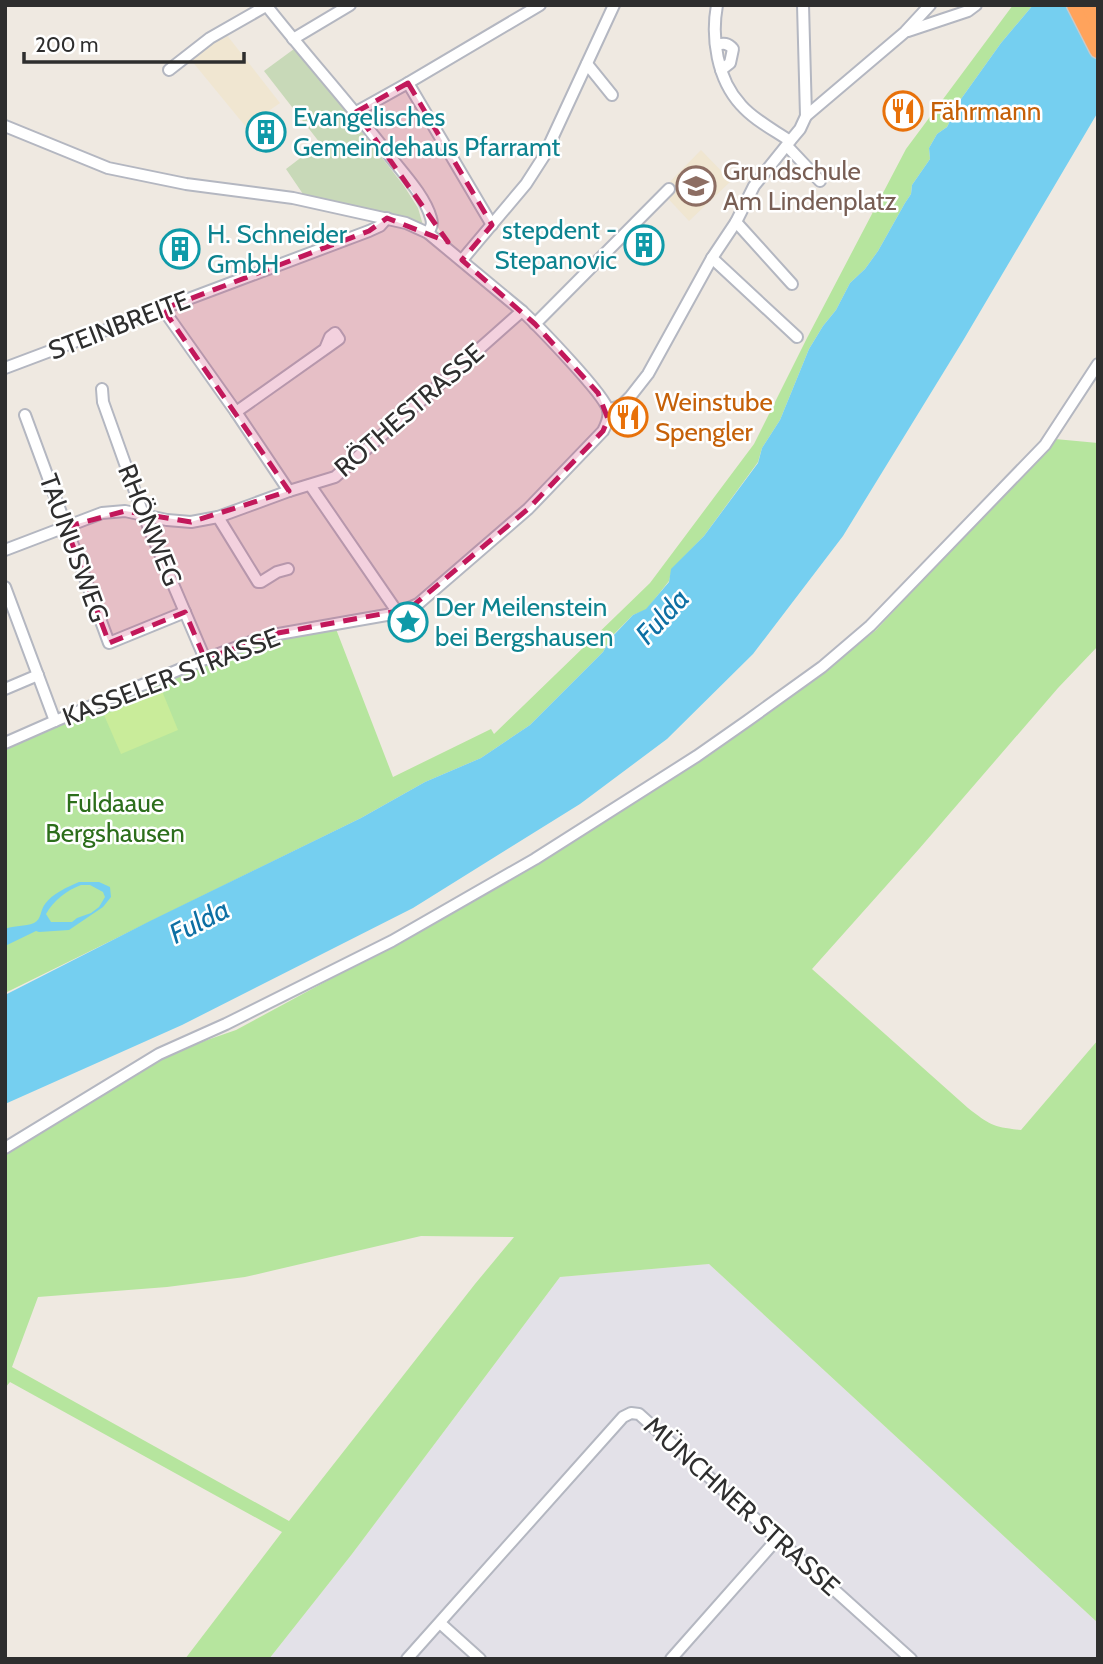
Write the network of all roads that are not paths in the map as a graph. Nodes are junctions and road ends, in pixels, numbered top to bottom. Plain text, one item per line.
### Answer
1 (350, 5) edge
2 (540, 5) edge
3 (600, 5) edge
4 (717, 5) edge
5 (803, 5) edge
6 (930, 5) edge
7 (976, 5) edge
8 (1075, 5) edge
9 (1089, 5) edge
10 (266, 6) edge
11 (612, 9) edge
12 (1098, 22) edge
13 (905, 32) junction
14 (293, 39) junction
15 (716, 45) junction
16 (1098, 50) edge
17 (587, 64) junction
18 (169, 70) dead end
19 (721, 70) junction
20 (408, 83) junction
21 (612, 95) dead end
22 (356, 112) junction
23 (806, 116) junction
24 (5, 126) edge
25 (5, 133) edge
26 (26, 136) junction
27 (789, 144) junction
28 (820, 181) dead end
29 (669, 189) dead end
30 (387, 218) junction
31 (736, 222) junction
32 (492, 225) junction
33 (428, 233) junction
34 (712, 258) junction
35 (462, 260) junction
36 (792, 284) dead end
37 (163, 309) junction
38 (522, 311) junction
39 (535, 324) junction
40 (797, 337) dead end
41 (325, 349) dead end
42 (1098, 364) edge
43 (5, 368) edge
44 (102, 389) dead end
45 (608, 410) junction
46 (236, 412) junction
47 (25, 415) dead end
48 (310, 485) junction
49 (289, 491) junction
50 (143, 514) junction
51 (218, 517) junction
52 (66, 527) junction
53 (5, 550) edge
54 (288, 569) dead end
55 (5, 587) edge
56 (185, 612) junction
57 (398, 613) junction
58 (205, 660) junction
59 (38, 675) junction
60 (5, 689) edge
61 (55, 721) junction
62 (5, 743) edge
63 (5, 1147) edge
64 (778, 1538) junction
65 (440, 1623) junction
66 (407, 1659) edge
67 (480, 1659) edge
68 (671, 1659) edge
69 (911, 1659) edge

1 - 14 street
2 - 20 street
3 - 11 street
4 - 15 street
5 - 23 street
6 - 13 street
7 - 13 street
8 - 16 highway
9 - 12 highway
10 - 14 street
10 - 18 street
11 - 17 street
13 - 23 street, KASSELER STRASSE
14 - 22 street
15 - 19 street
15 - 19 street
17 - 21 street
17 - 32 street
19 - 27 street
20 - 22 street
20 - 32 street
22 - 33 street
23 - 27 street, KASSELER STRASSE
24 - 26 street
25 - 26 street
26 - 30 street
27 - 28 street
27 - 31 street, KASSELER STRASSE
29 - 39 street
30 - 33 street
30 - 37 street, STEINBREITE
31 - 34 street, KASSELER STRASSE
31 - 36 street
32 - 35 street
33 - 35 street
34 - 40 street
34 - 45 street, KASSELER STRASSE
35 - 38 street
37 - 43 street, STEINBREITE
37 - 46 street
38 - 39 street
38 - 48 street, RÖTHESTRASSE
39 - 45 street
41 - 46 street
42 - 63 street
44 - 50 street, RHÖNWEG
45 - 57 street, KASSELER STRASSE
46 - 49 street
47 - 52 street, TAUNUSWEG
48 - 49 street, RÖTHESTRASSE
48 - 57 street
49 - 51 street, RÖTHESTRASSE
50 - 51 street, RÖTHESTRASSE
50 - 52 street, RÖTHESTRASSE
50 - 56 street, RHÖNWEG
51 - 54 street
52 - 53 street, RÖTHESTRASSE
52 - 56 street, TAUNUSWEG
55 - 59 street
56 - 58 street, RHÖNWEG
57 - 58 street, KASSELER STRASSE
58 - 61 street, KASSELER STRASSE
59 - 60 street
59 - 61 street
61 - 62 street, KASSELER STRASSE
64 - 65 street, MÜNCHNER STRASSE
64 - 68 street
64 - 69 street, MÜNCHNER STRASSE
65 - 66 street, MÜNCHNER STRASSE
65 - 67 street

